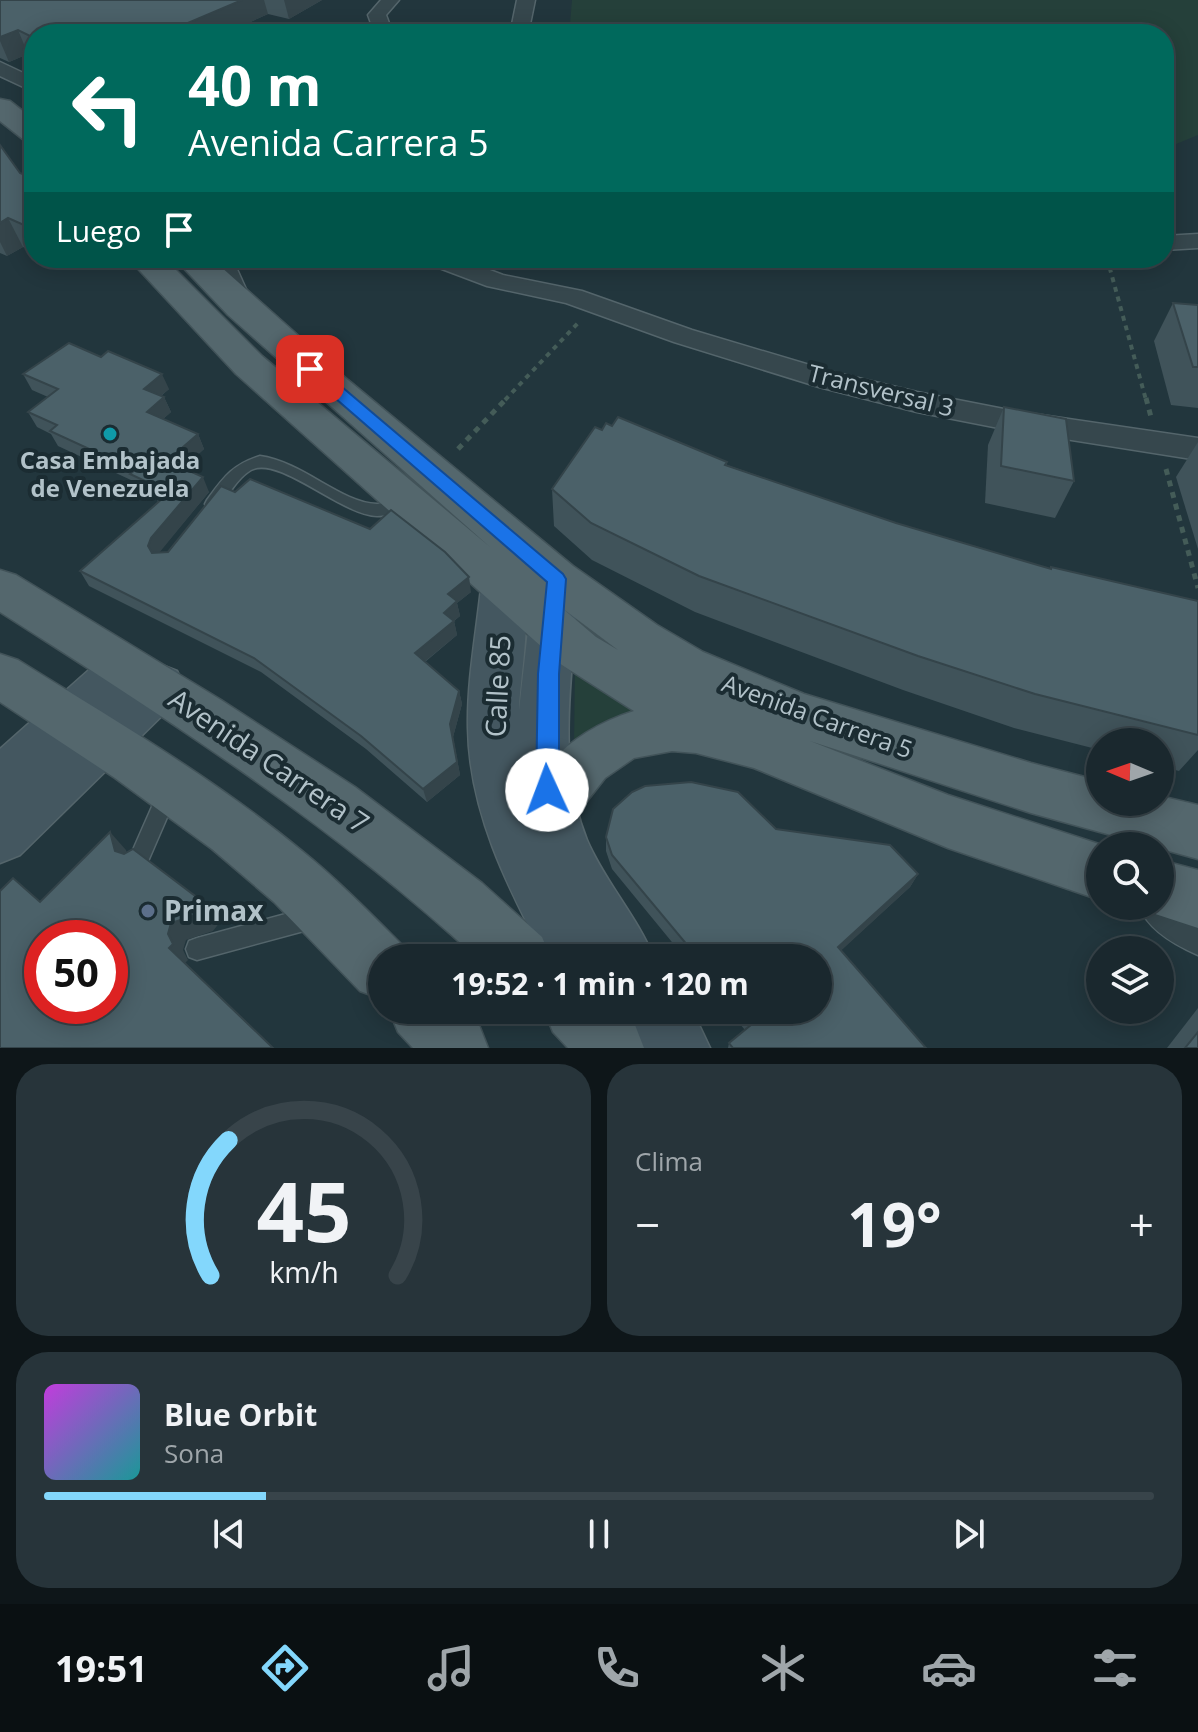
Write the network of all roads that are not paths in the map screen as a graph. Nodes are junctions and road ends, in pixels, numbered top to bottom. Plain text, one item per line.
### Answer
1 (390, 0) edge
2 (526, 0) edge
3 (380, 24) edge
4 (521, 24) edge
5 (0, 68) edge
6 (24, 81) edge
7 (0, 86) edge
8 (24, 101) edge
9 (0, 107) edge
10 (24, 126) edge
11 (1198, 241) edge
12 (1174, 242) edge
13 (155, 268) edge
14 (201, 268) edge
15 (224, 268) edge
16 (462, 268) edge
17 (241, 307) junction
18 (1198, 449) edge
19 (408, 501) junction
20 (206, 511) edge
21 (0, 588) edge
22 (504, 588) junction
23 (554, 604) junction
24 (0, 675) edge
25 (142, 677) junction
26 (85, 730) junction
27 (749, 745) junction
28 (0, 783) edge
29 (171, 787) junction
30 (550, 806) junction
31 (1198, 832) edge
32 (0, 836) edge
33 (139, 859) edge
34 (1086, 867) edge
35 (1174, 893) edge
36 (1198, 899) edge
37 (328, 913) junction
38 (1174, 916) edge
39 (1198, 933) edge
40 (506, 944) edge
41 (570, 944) edge
42 (616, 944) edge
43 (197, 949) dead end
44 (368, 954) edge
45 (433, 1024) edge
46 (588, 1024) edge
47 (605, 1024) edge
48 (665, 1024) edge
49 (456, 1048) edge
50 (611, 1048) edge
51 (678, 1048) edge

1 - 3 street
2 - 4 street
5 - 6 street
7 - 8 main road
9 - 10 main road
11 - 12 street
13 - 19 main road
14 - 17 main road, Avenida Carrera 5
15 - 17 street
16 - 18 street, Transversal 3
17 - 23 main road, Avenida Carrera 5
19 - 20 lane
19 - 22 main road
21 - 25 main road, Avenida Carrera 7
22 - 23 main road
22 - 41 main road, Calle 85
23 - 27 main road
23 - 30 main road, Calle 85
23 - 31 main road, Avenida Carrera 5
24 - 26 main road
25 - 26 main road
25 - 40 main road, Avenida Carrera 7
26 - 28 main road
26 - 29 main road
26 - 32 main road
27 - 30 main road
27 - 34 main road, Avenida Carrera 5
29 - 33 lane
29 - 37 main road
30 - 42 main road, Calle 85
35 - 36 main road
37 - 43 lane
37 - 44 main road
38 - 39 street
45 - 49 main road
46 - 50 main road
47 - 50 main road
48 - 51 main road

